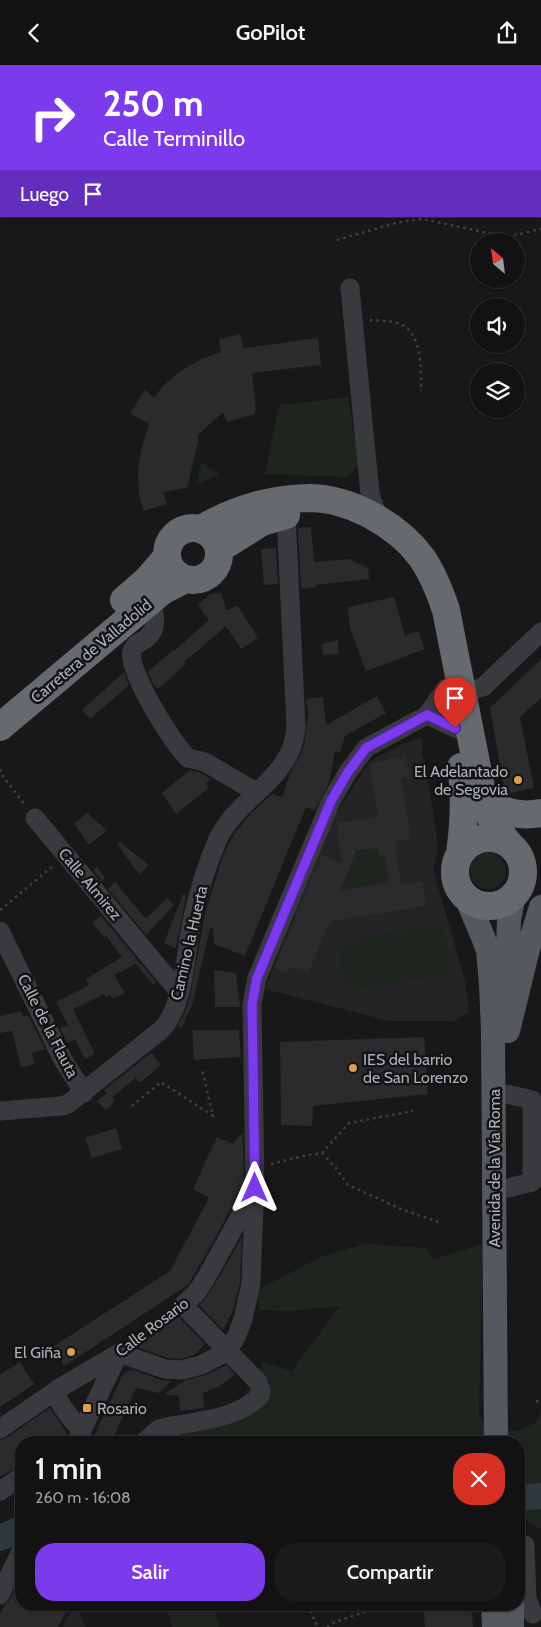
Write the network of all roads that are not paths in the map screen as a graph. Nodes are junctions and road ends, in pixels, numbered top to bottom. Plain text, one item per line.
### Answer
1 (350, 288) dead end
2 (369, 478) junction
3 (340, 503) junction
4 (286, 515) junction
5 (379, 519) junction
6 (210, 539) junction
7 (167, 557) junction
8 (185, 579) junction
9 (151, 600) junction
10 (541, 632) edge
11 (455, 691) junction
12 (0, 704) edge
13 (427, 715) junction
14 (0, 727) edge
15 (455, 728) junction
16 (256, 792) junction
17 (482, 798) junction
18 (541, 813) edge
19 (35, 818) road end
20 (541, 823) edge
21 (505, 841) junction
22 (460, 854) junction
23 (541, 866) edge
24 (516, 893) junction
25 (466, 897) junction
26 (541, 907) edge
27 (0, 931) edge
28 (179, 992) junction
29 (508, 1031) junction
30 (84, 1093) junction
31 (0, 1111) edge
32 (255, 1188) junction
33 (228, 1351) junction
34 (119, 1353) junction
35 (56, 1392) junction
36 (0, 1429) edge
37 (502, 1434) edge
38 (80, 1436) edge
39 (82, 1436) edge
40 (152, 1436) edge
41 (15, 1481) edge
42 (0, 1491) edge
43 (528, 1545) edge
44 (525, 1561) edge
45 (15, 1564) edge
46 (0, 1595) edge

1 - 2 street
2 - 3 street
2 - 5 street
3 - 5 highway
3 - 6 highway
4 - 6 highway
4 - 11 highway
4 - 16 street, Camino la Huerta
5 - 11 highway
6 - 7 highway
6 - 8 highway
7 - 8 highway
7 - 12 highway, Carretera de Valladolid
8 - 9 highway, Carretera de Valladolid
9 - 14 highway, Carretera de Valladolid
9 - 16 street
10 - 11 street
11 - 13 street
11 - 15 highway
11 - 17 highway
13 - 15 street
13 - 32 street
15 - 22 highway
16 - 28 street, Camino la Huerta
17 - 18 highway
17 - 21 highway
19 - 28 street, Calle Almirez
20 - 21 highway
21 - 22 highway
21 - 24 highway
22 - 25 highway
23 - 24 highway
24 - 25 highway
24 - 29 main road, Avenida de la Vía Roma
25 - 37 main road, Avenida de la Vía Roma
26 - 29 main road, Avenida de la Vía Roma
27 - 30 street, Calle de la Flauta
28 - 30 street, Camino la Huerta
29 - 37 main road, Avenida de la Vía Roma
30 - 31 street, Camino la Huerta
32 - 33 street
32 - 33 street, Calle Rosario
33 - 34 street
33 - 40 street
34 - 35 street, Calle Rosario
34 - 39 street
35 - 36 street, Calle Rosario
35 - 38 street
41 - 42 street
43 - 44 street
45 - 46 street

